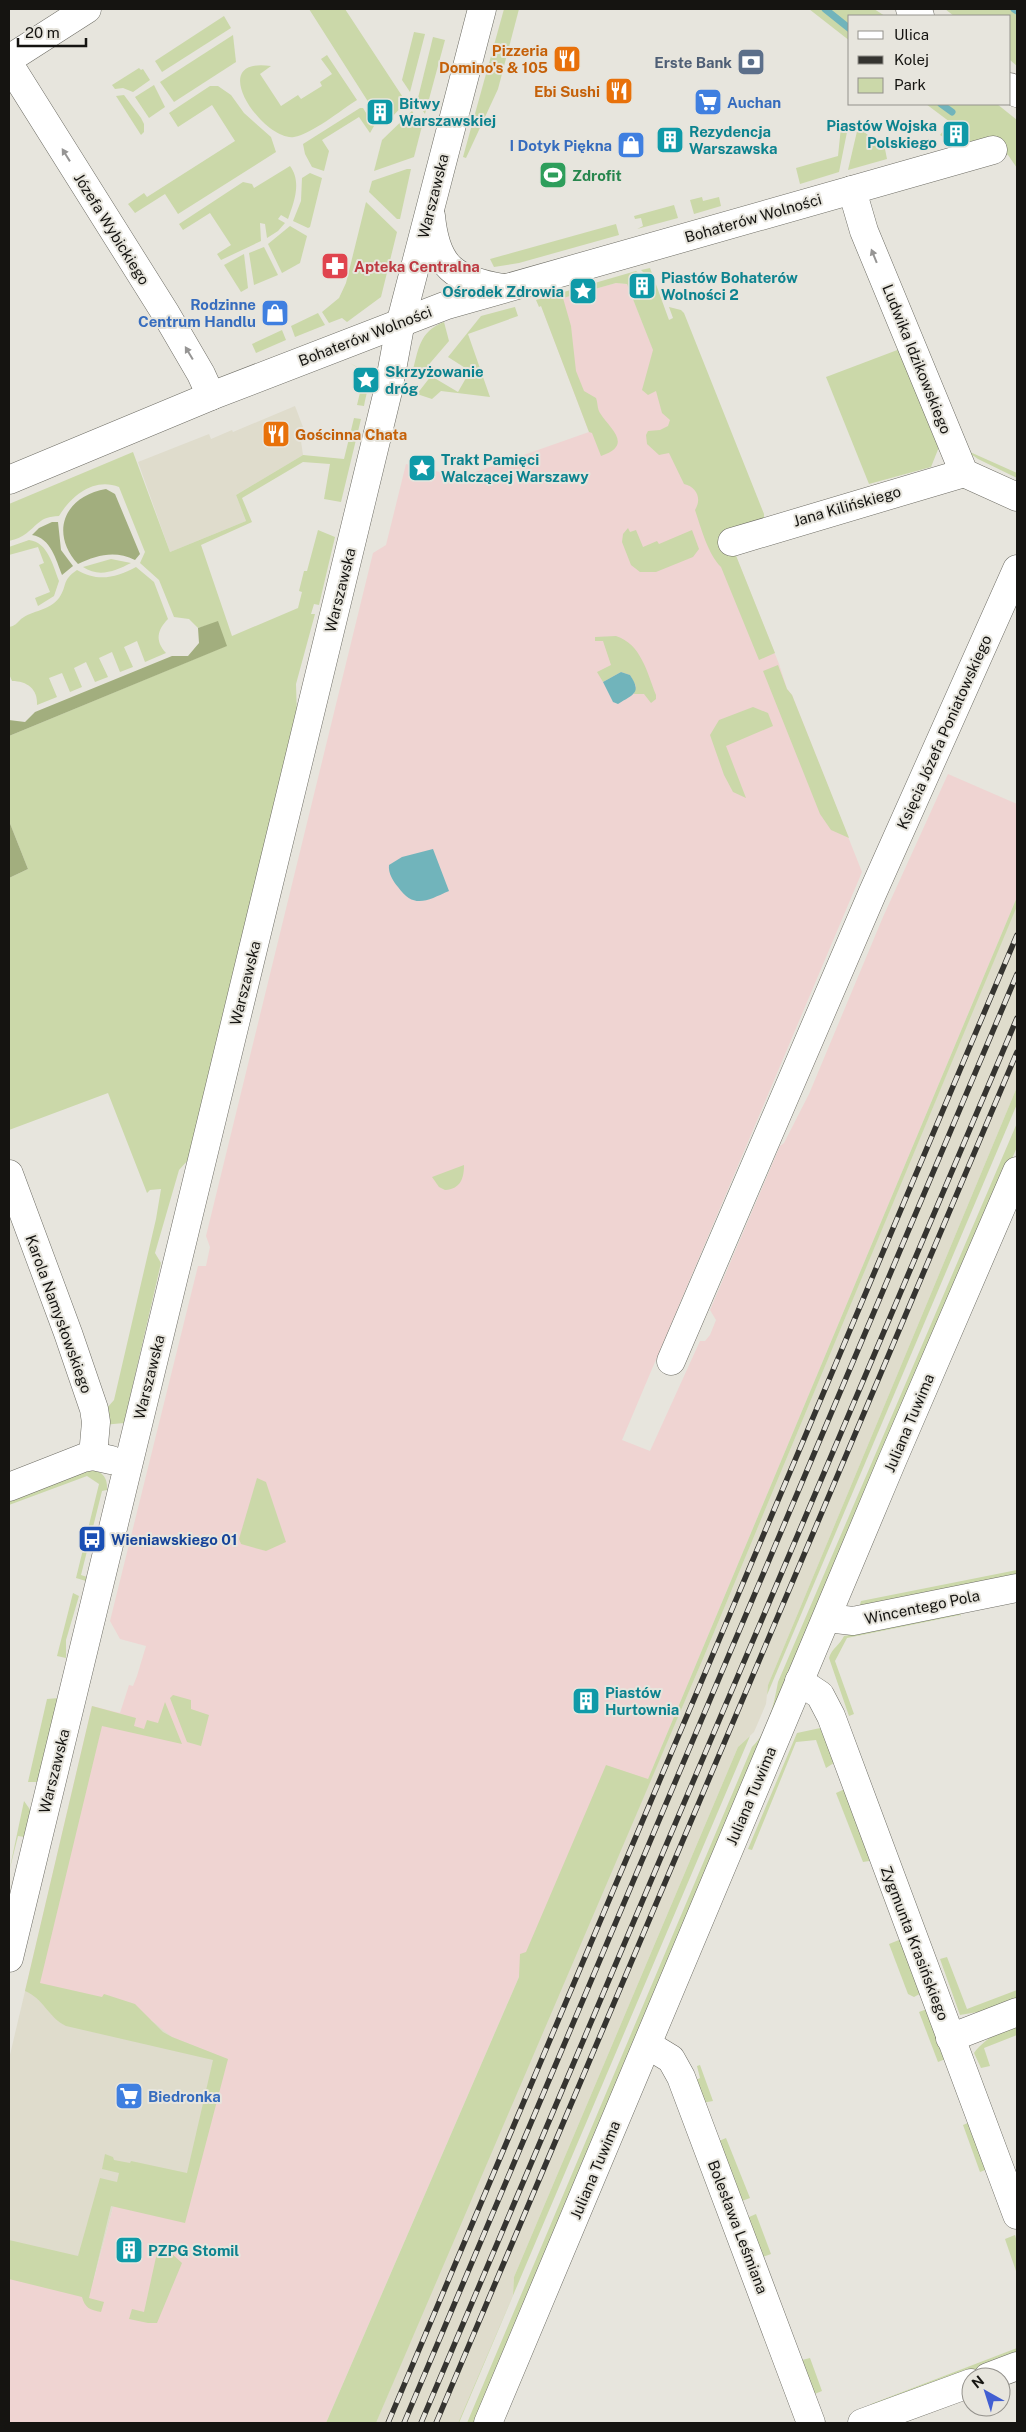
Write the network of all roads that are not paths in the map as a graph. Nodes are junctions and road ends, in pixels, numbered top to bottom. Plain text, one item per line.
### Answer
1 (87, 9) edge
2 (482, 9) edge
3 (9, 59) edge
4 (9, 64) edge
5 (993, 150) dead end
6 (852, 190) junction
7 (430, 210) junction
8 (503, 288) junction
9 (401, 321) junction
10 (211, 396) junction
11 (964, 473) junction
12 (9, 480) edge
13 (1017, 497) edge
14 (732, 542) dead end
15 (1017, 569) edge
16 (1017, 1171) edge
17 (9, 1174) edge
18 (671, 1360) dead end
19 (93, 1456) junction
20 (128, 1464) junction
21 (9, 1487) edge
22 (1017, 1588) edge
23 (827, 1618) junction
24 (799, 1681) junction
25 (16, 1897) edge
26 (9, 1958) edge
27 (1017, 2012) edge
28 (950, 2038) junction
29 (648, 2044) junction
30 (1017, 2215) edge
31 (961, 2387) edge
32 (488, 2423) edge
33 (811, 2423) edge
34 (862, 2423) edge

1 - 3 street
2 - 7 street, Warszawska
10 -> 4 street, Józefa Wybickiego
5 - 6 street, Bohaterów Wolności
6 - 8 street, Bohaterów Wolności
11 -> 6 street, Ludwika Idzikowskiego
7 - 8 street
7 - 9 street, Warszawska
8 - 9 street, Bohaterów Wolności
9 - 10 street, Bohaterów Wolności
9 - 20 street, Warszawska
10 - 12 street, Bohaterów Wolności
11 - 13 street
11 - 14 street, Jana Kilińskiego
15 - 18 street, Księcia Józefa Poniatowskiego
16 - 23 street, Juliana Tuwima
17 - 19 street, Karola Namysłowskiego
19 - 20 street
19 - 21 street
20 - 25 street, Warszawska
22 - 23 street, Wincentego Pola
23 - 24 street, Juliana Tuwima
24 - 28 street, Zygmunta Krasińskiego
24 - 29 street, Juliana Tuwima
25 - 26 street, Warszawska
27 - 28 street
28 - 30 street, Zygmunta Krasińskiego
29 - 32 street, Juliana Tuwima
29 - 33 street, Bolesława Leśmiana
31 - 34 street

